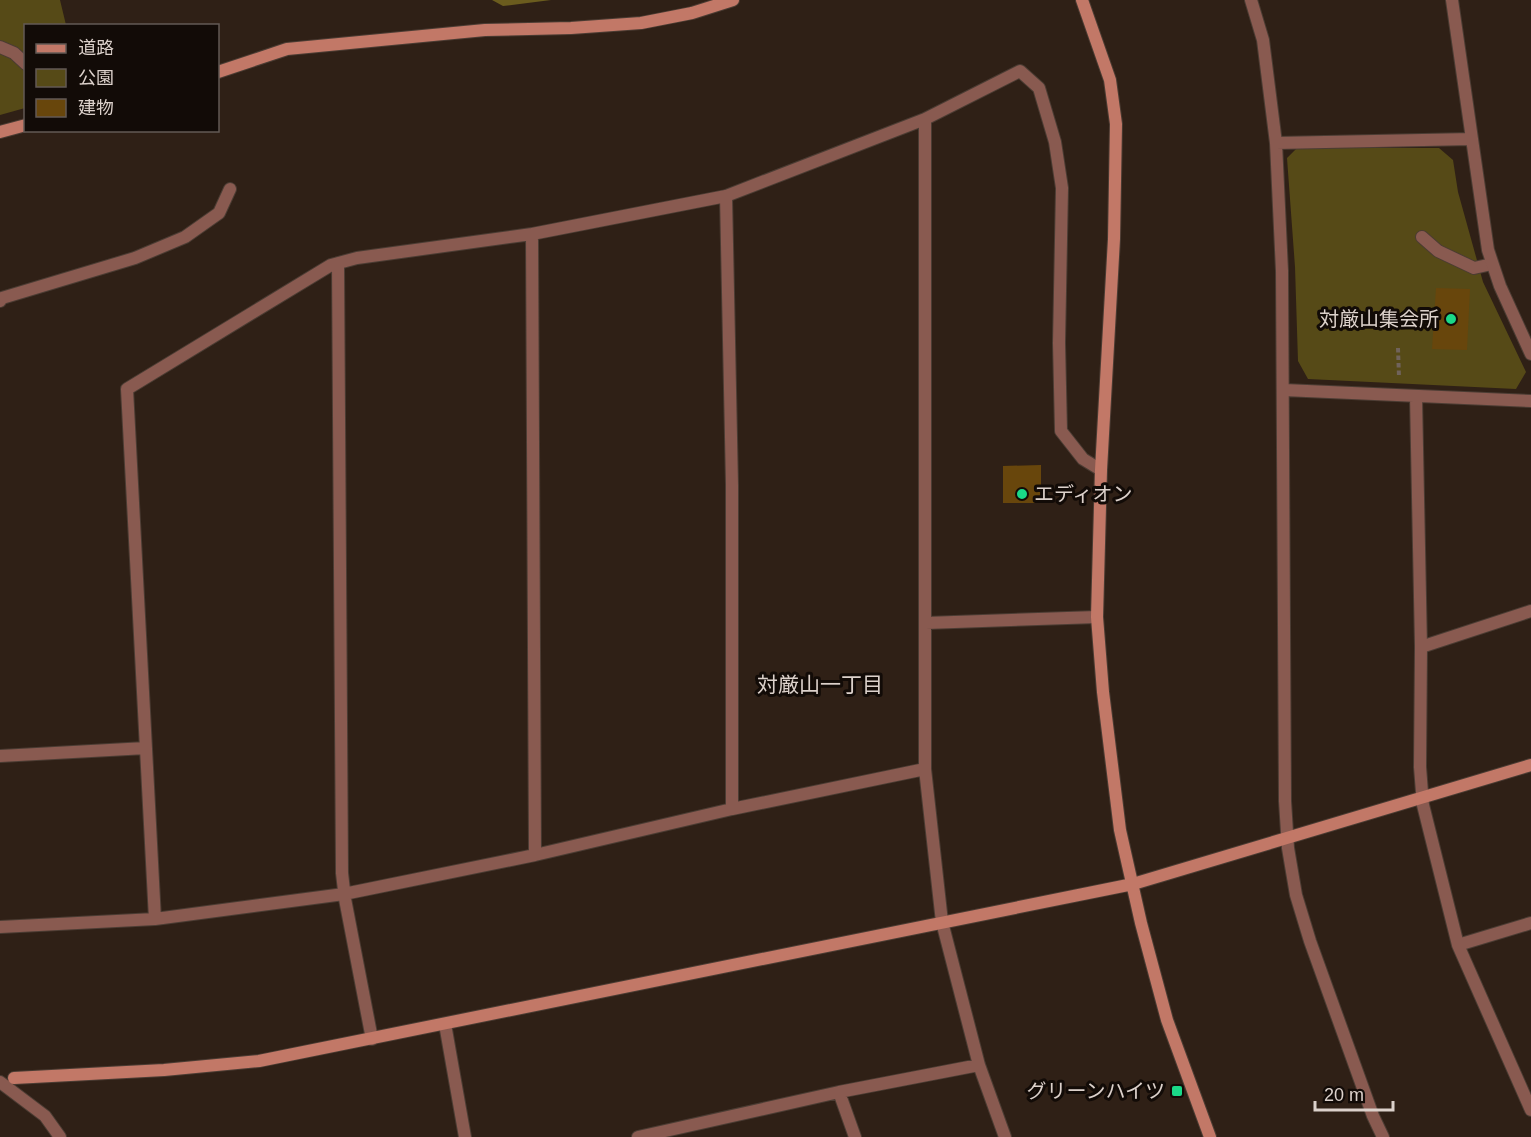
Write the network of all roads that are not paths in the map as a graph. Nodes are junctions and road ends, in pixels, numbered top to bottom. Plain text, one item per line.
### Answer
1 (733, 0) edge
2 (1082, 0) edge
3 (1251, 0) edge
4 (1452, 0) edge
5 (0, 47) edge
6 (24, 62) edge
7 (219, 72) edge
8 (925, 119) junction
9 (24, 126) edge
10 (0, 132) edge
11 (1472, 139) junction
12 (1276, 143) junction
13 (230, 189) dead end
14 (726, 196) junction
15 (532, 234) junction
16 (1422, 237) dead end
17 (338, 263) junction
18 (1492, 264) junction
19 (0, 301) edge
20 (1531, 354) edge
21 (1284, 390) junction
22 (1416, 397) junction
23 (1531, 401) edge
24 (1101, 470) junction
25 (1531, 611) edge
26 (1096, 617) junction
27 (926, 623) junction
28 (1421, 647) junction
29 (146, 748) junction
30 (0, 756) edge
31 (1531, 765) edge
32 (925, 769) junction
33 (1422, 798) junction
34 (732, 809) junction
35 (1287, 839) junction
36 (535, 855) junction
37 (1132, 884) junction
38 (344, 894) junction
39 (156, 919) junction
40 (942, 922) junction
41 (1531, 923) edge
42 (0, 927) edge
43 (1458, 945) junction
44 (445, 1024) junction
45 (372, 1039) junction
46 (979, 1065) junction
47 (0, 1081) edge
48 (839, 1092) junction
49 (1531, 1110) edge
50 (654, 1135) edge
51 (60, 1137) edge
52 (465, 1137) edge
53 (638, 1137) edge
54 (855, 1137) edge
55 (1005, 1137) edge
56 (1210, 1137) edge
57 (1383, 1137) edge

1 - 7 street
2 - 24 street
3 - 12 street
4 - 11 street
5 - 6 street
8 - 14 street
8 - 24 street
8 - 27 street
9 - 10 street
11 - 12 street
11 - 18 street
12 - 21 street
13 - 19 street
14 - 15 street
14 - 34 street
15 - 17 street
15 - 36 street
16 - 18 street
17 - 29 street
17 - 38 street
18 - 20 street
21 - 22 street
21 - 35 street
22 - 23 street
22 - 28 street
24 - 26 street
25 - 28 street
26 - 27 street
26 - 37 street
27 - 32 street
28 - 33 street
29 - 30 street
29 - 39 street
31 - 33 street
32 - 34 street
32 - 40 street
33 - 35 street
33 - 43 street
34 - 36 street
35 - 37 street
35 - 57 street
36 - 38 street
37 - 40 street
37 - 56 street
38 - 39 street
38 - 45 street
39 - 42 street
40 - 44 street
40 - 46 street
41 - 43 street
43 - 49 street
44 - 45 street
44 - 52 street
45 - 47 street
46 - 48 street
46 - 55 street
47 - 51 street
48 - 50 street
48 - 54 street
50 - 53 street

